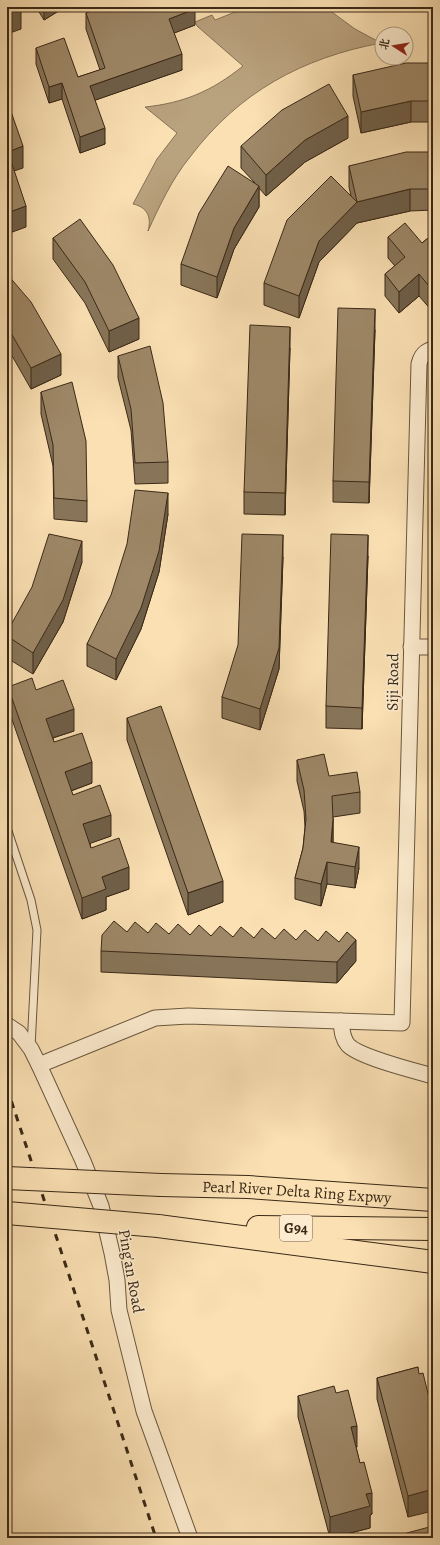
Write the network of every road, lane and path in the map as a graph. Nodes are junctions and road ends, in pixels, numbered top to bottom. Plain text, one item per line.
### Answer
1 (433, 349) edge
2 (411, 647) junction
3 (433, 648) edge
4 (7, 828) edge
5 (341, 1021) junction
6 (7, 1026) edge
7 (31, 1049) junction
8 (39, 1065) junction
9 (433, 1076) edge
10 (7, 1178) edge
11 (248, 1187) junction
12 (433, 1188) edge
13 (433, 1200) edge
14 (7, 1213) edge
15 (158, 1226) junction
16 (433, 1229) edge
17 (433, 1262) edge
18 (190, 1538) edge

1 - 2 street, Siji Road
2 - 3 street
2 - 5 street, Siji Road
4 - 7 lane
5 - 8 street
5 - 9 street
6 - 7 street, Ping'an Road
7 - 8 street, Ping'an Road
8 - 18 street, Ping'an Road
10 - 11 highway, Pearl River Delta Ring Expwy / G94, bridge
11 - 12 highway
11 - 13 highway, Pearl River Delta Ring Expwy / G94
14 - 15 highway, G94, bridge
15 - 16 highway, Pearl River Delta Ring Expwy / G94
15 - 17 highway

